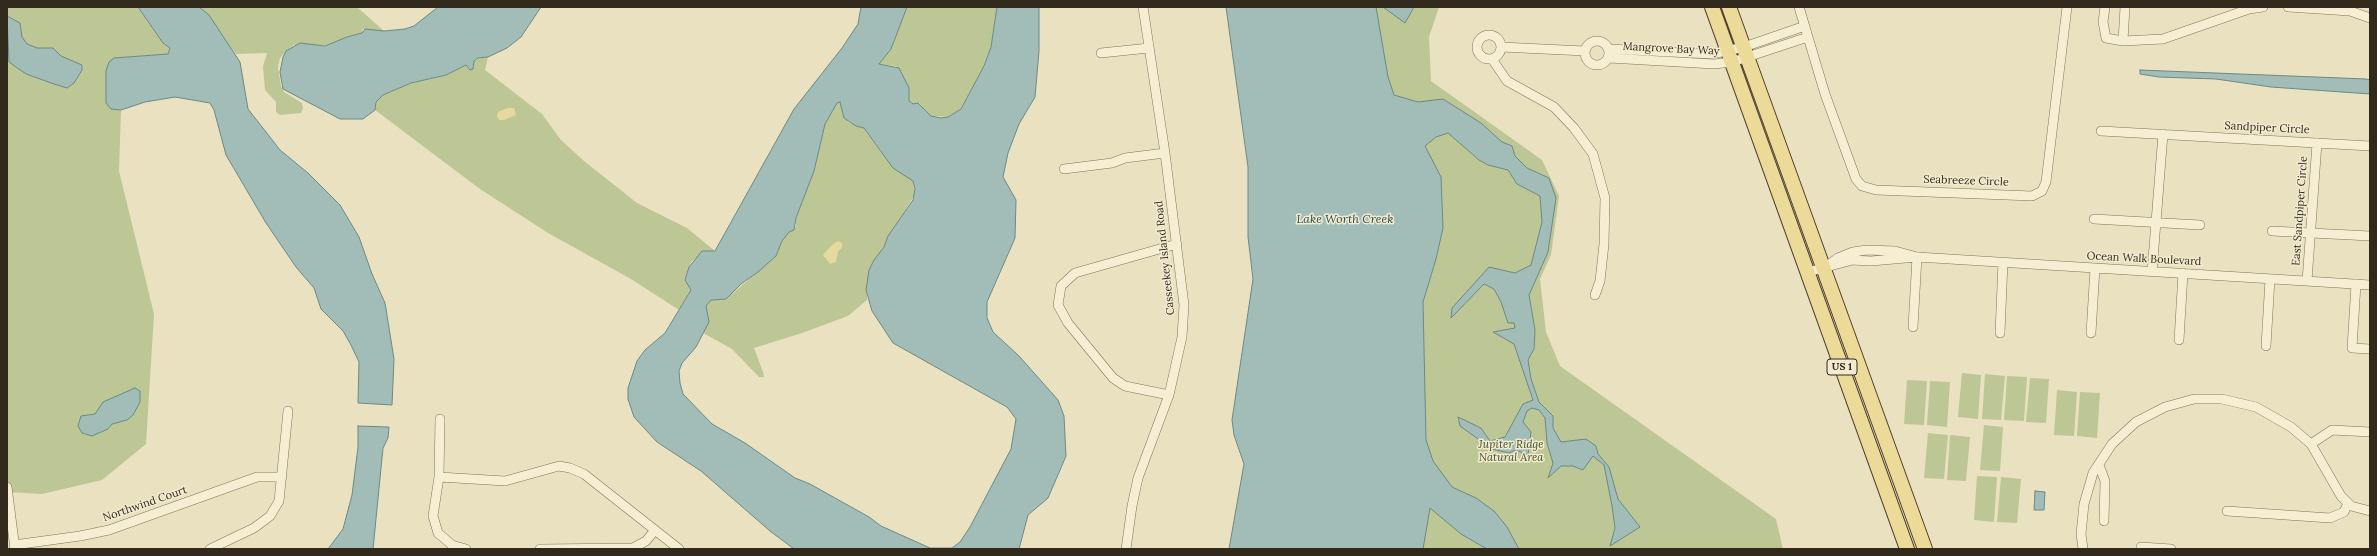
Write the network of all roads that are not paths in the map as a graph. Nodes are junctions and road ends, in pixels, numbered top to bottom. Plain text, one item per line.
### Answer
1 (1143, 7) edge
2 (1712, 7) edge
3 (1729, 7) edge
4 (1799, 7) edge
5 (2068, 7) edge
6 (2105, 7) edge
7 (2125, 7) edge
8 (2263, 7) edge
9 (2288, 7) edge
10 (2370, 18) edge
11 (1805, 26) junction
12 (1782, 34) junction
13 (1808, 37) junction
14 (2123, 41) junction
15 (1786, 45) junction
16 (1501, 47) junction
17 (1149, 48) junction
18 (1585, 51) junction
19 (1746, 52) junction
20 (1101, 53) dead end
21 (1609, 53) junction
22 (1730, 56) junction
23 (1492, 59) junction
24 (2101, 131) dead end
25 (2163, 134) junction
26 (2317, 143) junction
27 (2370, 146) edge
28 (1165, 153) junction
29 (1064, 168) dead end
30 (2094, 219) dead end
31 (2156, 222) junction
32 (2200, 225) dead end
33 (2272, 231) dead end
34 (2310, 233) junction
35 (2370, 236) edge
36 (1177, 244) junction
37 (1874, 251) junction
38 (1917, 257) junction
39 (1851, 260) junction
40 (2004, 262) junction
41 (2095, 268) junction
42 (1823, 269) junction
43 (1808, 272) junction
44 (2152, 272) junction
45 (2183, 273) junction
46 (2270, 279) junction
47 (2307, 281) junction
48 (2356, 284) junction
49 (2370, 285) edge
50 (1595, 295) dead end
51 (1913, 327) dead end
52 (2000, 333) dead end
53 (2091, 333) dead end
54 (2178, 340) dead end
55 (2266, 346) dead end
56 (2370, 349) edge
57 (1169, 396) junction
58 (288, 410) dead end
59 (440, 419) dead end
60 (2370, 432) edge
61 (2312, 444) junction
62 (2099, 464) junction
63 (282, 477) junction
64 (439, 477) junction
65 (7, 487) edge
66 (2348, 503) junction
67 (2227, 511) dead end
68 (2370, 511) edge
69 (2104, 521) dead end
70 (655, 530) junction
71 (14, 547) edge
72 (210, 549) edge
73 (466, 549) edge
74 (540, 549) edge
75 (679, 549) edge
76 (1126, 549) edge
77 (1908, 549) edge
78 (1925, 549) edge
79 (2083, 549) edge
80 (2141, 549) edge
81 (2171, 549) edge

1 - 17 street, Casseekey Island Road
2 - 22 main road, US 1
3 - 19 main road, US 1
4 - 11 street, Seabreeze Circle
5 - 13 street, Seabreeze Circle
6 - 14 street
7 - 14 street
8 - 14 street
9 - 10 street
11 - 12 street
11 - 13 street, Seabreeze Circle
12 - 15 street
12 - 19 street
13 - 15 street
15 - 19 street
16 - 18 street
16 - 23 street
16 - 23 street
17 - 20 street
17 - 28 street, Casseekey Island Road
18 - 21 street
18 - 21 street
19 - 22 street
19 - 42 main road, US 1
21 - 22 street, Mangrove Bay Way
22 - 43 main road, US 1
23 - 50 street
24 - 25 street, Sandpiper Circle
25 - 26 street, Sandpiper Circle
25 - 31 street
26 - 27 street, Sandpiper Circle
26 - 34 street, East Sandpiper Circle
28 - 29 street
28 - 36 street, Casseekey Island Road
30 - 31 street
31 - 32 street
31 - 44 street
33 - 34 street
34 - 35 street
34 - 47 street, East Sandpiper Circle
36 - 57 street, Casseekey Island Road
36 - 57 street
37 - 38 street, Ocean Walk Boulevard
37 - 39 street, Ocean Walk Boulevard
37 - 42 street, Ocean Walk Boulevard
38 - 39 street, Ocean Walk Boulevard
38 - 40 street, Ocean Walk Boulevard
38 - 51 street
39 - 42 street, Ocean Walk Boulevard
40 - 41 street, Ocean Walk Boulevard
40 - 52 street
41 - 44 street, Ocean Walk Boulevard
41 - 53 street
42 - 43 street, Ocean Walk Boulevard
42 - 78 main road, US 1
43 - 77 main road, US 1
44 - 45 street, Ocean Walk Boulevard
45 - 46 street, Ocean Walk Boulevard
45 - 54 street
46 - 47 street, Ocean Walk Boulevard
46 - 55 street
47 - 48 street, Ocean Walk Boulevard
48 - 49 street, Ocean Walk Boulevard
48 - 56 street
57 - 76 street, Casseekey Island Road
58 - 63 street
59 - 64 street
60 - 61 street
61 - 62 street
61 - 66 street
62 - 69 street
62 - 79 street
63 - 71 street, Northwind Court
63 - 72 street
64 - 70 street
64 - 73 street
65 - 71 street
66 - 67 street
66 - 68 street
70 - 74 street
70 - 75 street
80 - 81 street

